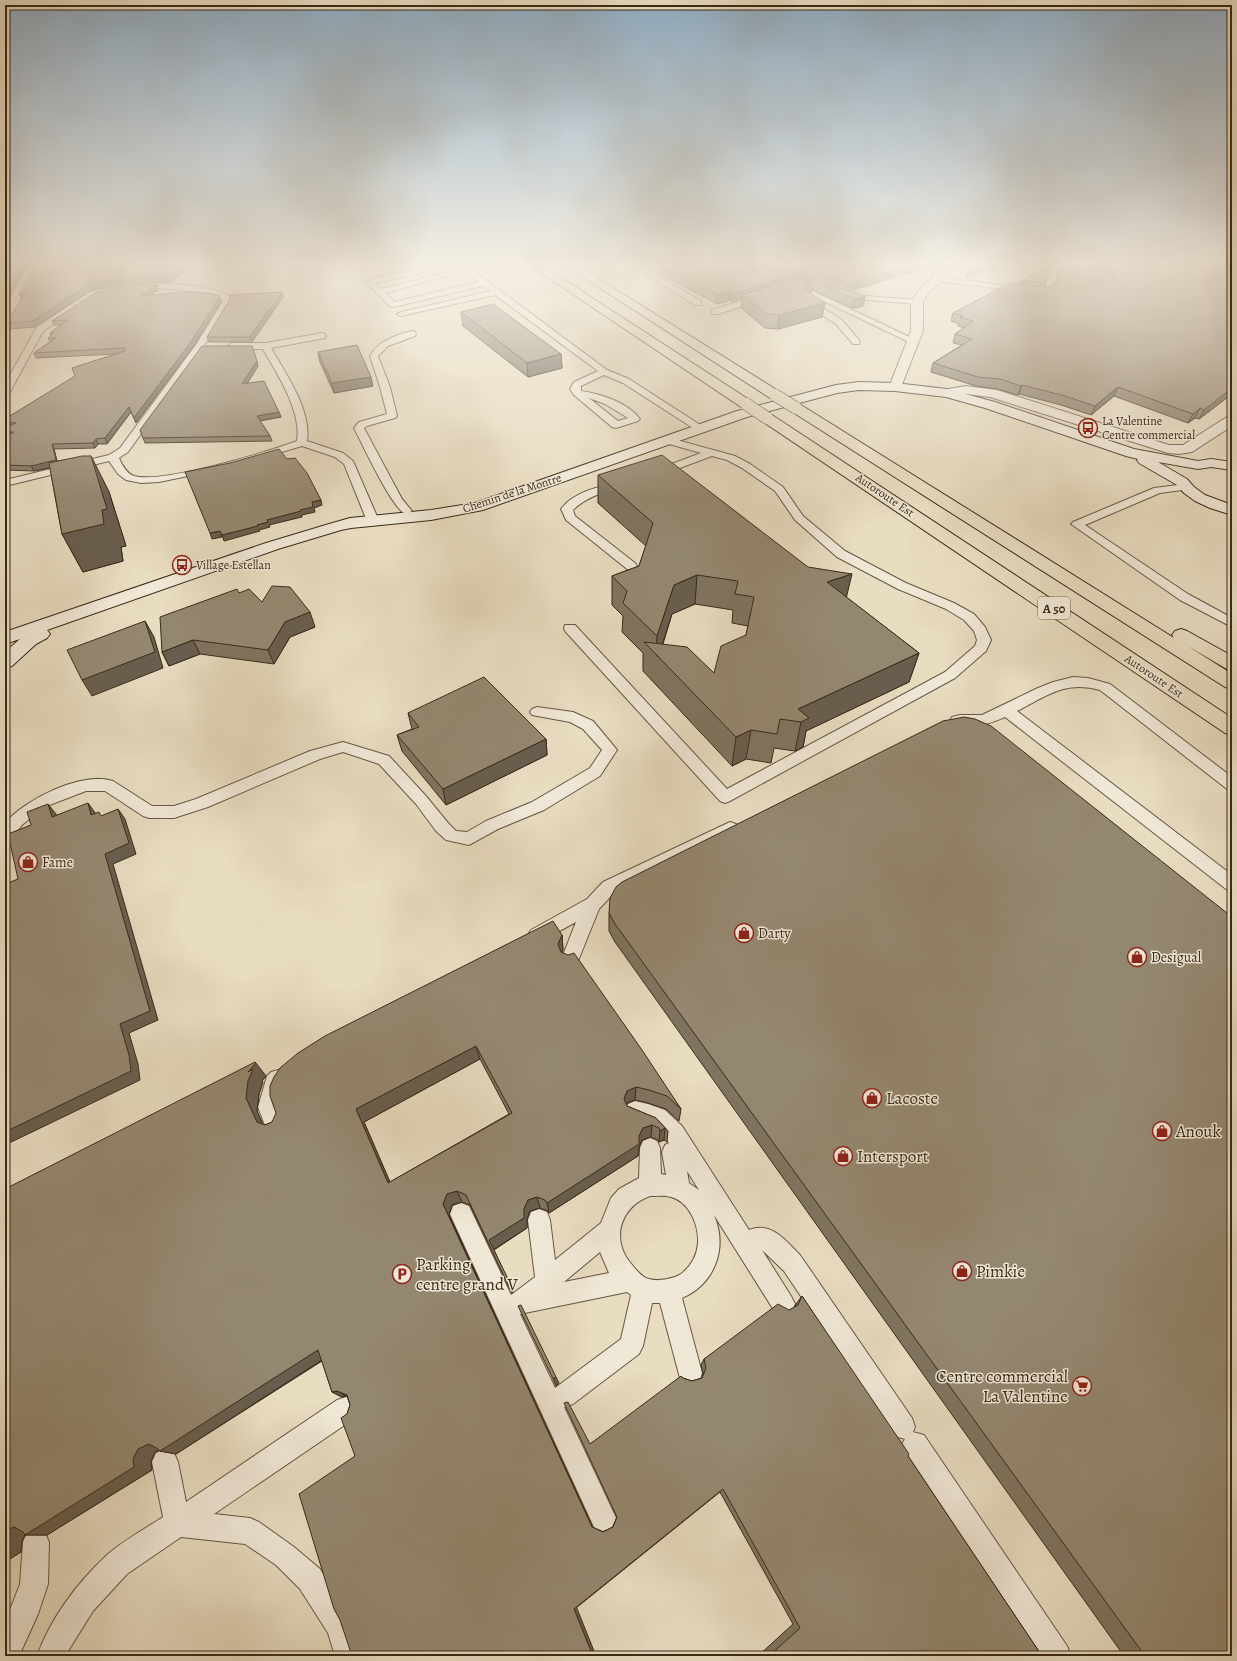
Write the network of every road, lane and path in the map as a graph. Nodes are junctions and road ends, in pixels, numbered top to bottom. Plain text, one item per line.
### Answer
1 (32, 344) edge
2 (280, 344) edge
3 (388, 344) edge
4 (566, 344) edge
5 (654, 344) edge
6 (694, 344) edge
7 (913, 344) edge
8 (200, 346) joint
9 (266, 346) junction
10 (604, 372) junction
11 (896, 387) junction
12 (5, 392) edge
13 (577, 393) junction
14 (947, 393) junction
15 (1232, 420) edge
16 (700, 428) junction
17 (666, 440) junction
18 (302, 443) junction
19 (1226, 451) dead end
20 (710, 453) junction
21 (1131, 453) junction
22 (113, 457) junction
23 (1205, 464) junction
24 (887, 465) junction
25 (1232, 466) edge
26 (645, 477) edge
27 (630, 481) edge
28 (5, 483) edge
29 (1184, 485) junction
30 (1232, 510) edge
31 (406, 511) dead end
32 (373, 521) junction
33 (632, 566) dead end
34 (77, 614) junction
35 (1232, 623) edge
36 (570, 628) dead end
37 (5, 638) edge
38 (5, 662) edge
39 (1232, 664) edge
40 (1232, 683) edge
41 (1006, 710) junction
42 (538, 712) dead end
43 (983, 720) junction
44 (942, 725) edge
45 (1232, 728) edge
46 (995, 730) edge
47 (1232, 785) edge
48 (746, 820) edge
49 (5, 834) edge
50 (1232, 884) edge
51 (593, 904) junction
52 (523, 942) edge
53 (570, 960) edge
54 (289, 1067) edge
55 (635, 1110) edge
56 (275, 1126) edge
57 (650, 1148) edge
58 (672, 1152) dead end
59 (650, 1185) junction
60 (680, 1188) junction
61 (461, 1214) edge
62 (539, 1220) edge
63 (609, 1230) junction
64 (755, 1238) dead end
65 (547, 1282) junction
66 (636, 1284) junction
67 (668, 1290) junction
68 (783, 1304) dead end
69 (690, 1373) dead end
70 (564, 1395) dead end
71 (346, 1409) edge
72 (165, 1462) edge
73 (603, 1518) dead end
74 (177, 1523) junction
75 (36, 1542) edge
76 (5, 1654) edge
77 (51, 1656) edge
78 (349, 1656) edge
79 (1057, 1656) edge

1 - 12 lane
2 - 9 lane
3 - 31 lane
4 - 10 lane
5 - 45 highway, Autoroute Est / A 50, bridge
6 - 24 highway, Autoroute Est / A 50, bridge
7 - 11 street
8 - 9 lane
8 - 22 lane
9 - 18 lane
10 - 13 lane
10 - 16 lane
11 - 14 street, Chemin de la Montre
11 - 16 street, Chemin de la Montre
13 - 13 lane
14 - 15 street
14 - 21 street
16 - 17 street, Chemin de la Montre
17 - 20 lane
17 - 32 street, Chemin de la Montre
18 - 22 lane
18 - 32 lane
19 - 23 street
20 - 26 lane
20 - 36 lane
21 - 23 street
21 - 29 street
22 - 28 lane
23 - 25 street
23 - 29 street
24 - 39 highway
24 - 40 highway, Autoroute Est / A 50
27 - 33 lane
29 - 30 street
29 - 35 lane
32 - 34 street, Chemin de la Montre
34 - 37 street, Chemin de la Montre
34 - 38 street, Chemin de la Montre
41 - 43 lane
41 - 47 lane
41 - 50 lane
42 - 49 lane
43 - 44 lane
43 - 46 lane
48 - 51 lane
51 - 52 lane
51 - 53 lane
54 - 56 lane
55 - 68 lane
57 - 59 lane
58 - 60 lane
59 - 60 lane
59 - 63 lane
60 - 67 lane
61 - 73 lane
62 - 65 lane
63 - 65 lane
63 - 66 lane
64 - 79 lane
65 - 66 lane
66 - 67 lane
66 - 70 lane
67 - 69 lane
71 - 74 lane
72 - 74 lane
74 - 77 lane
74 - 78 lane
75 - 76 lane

